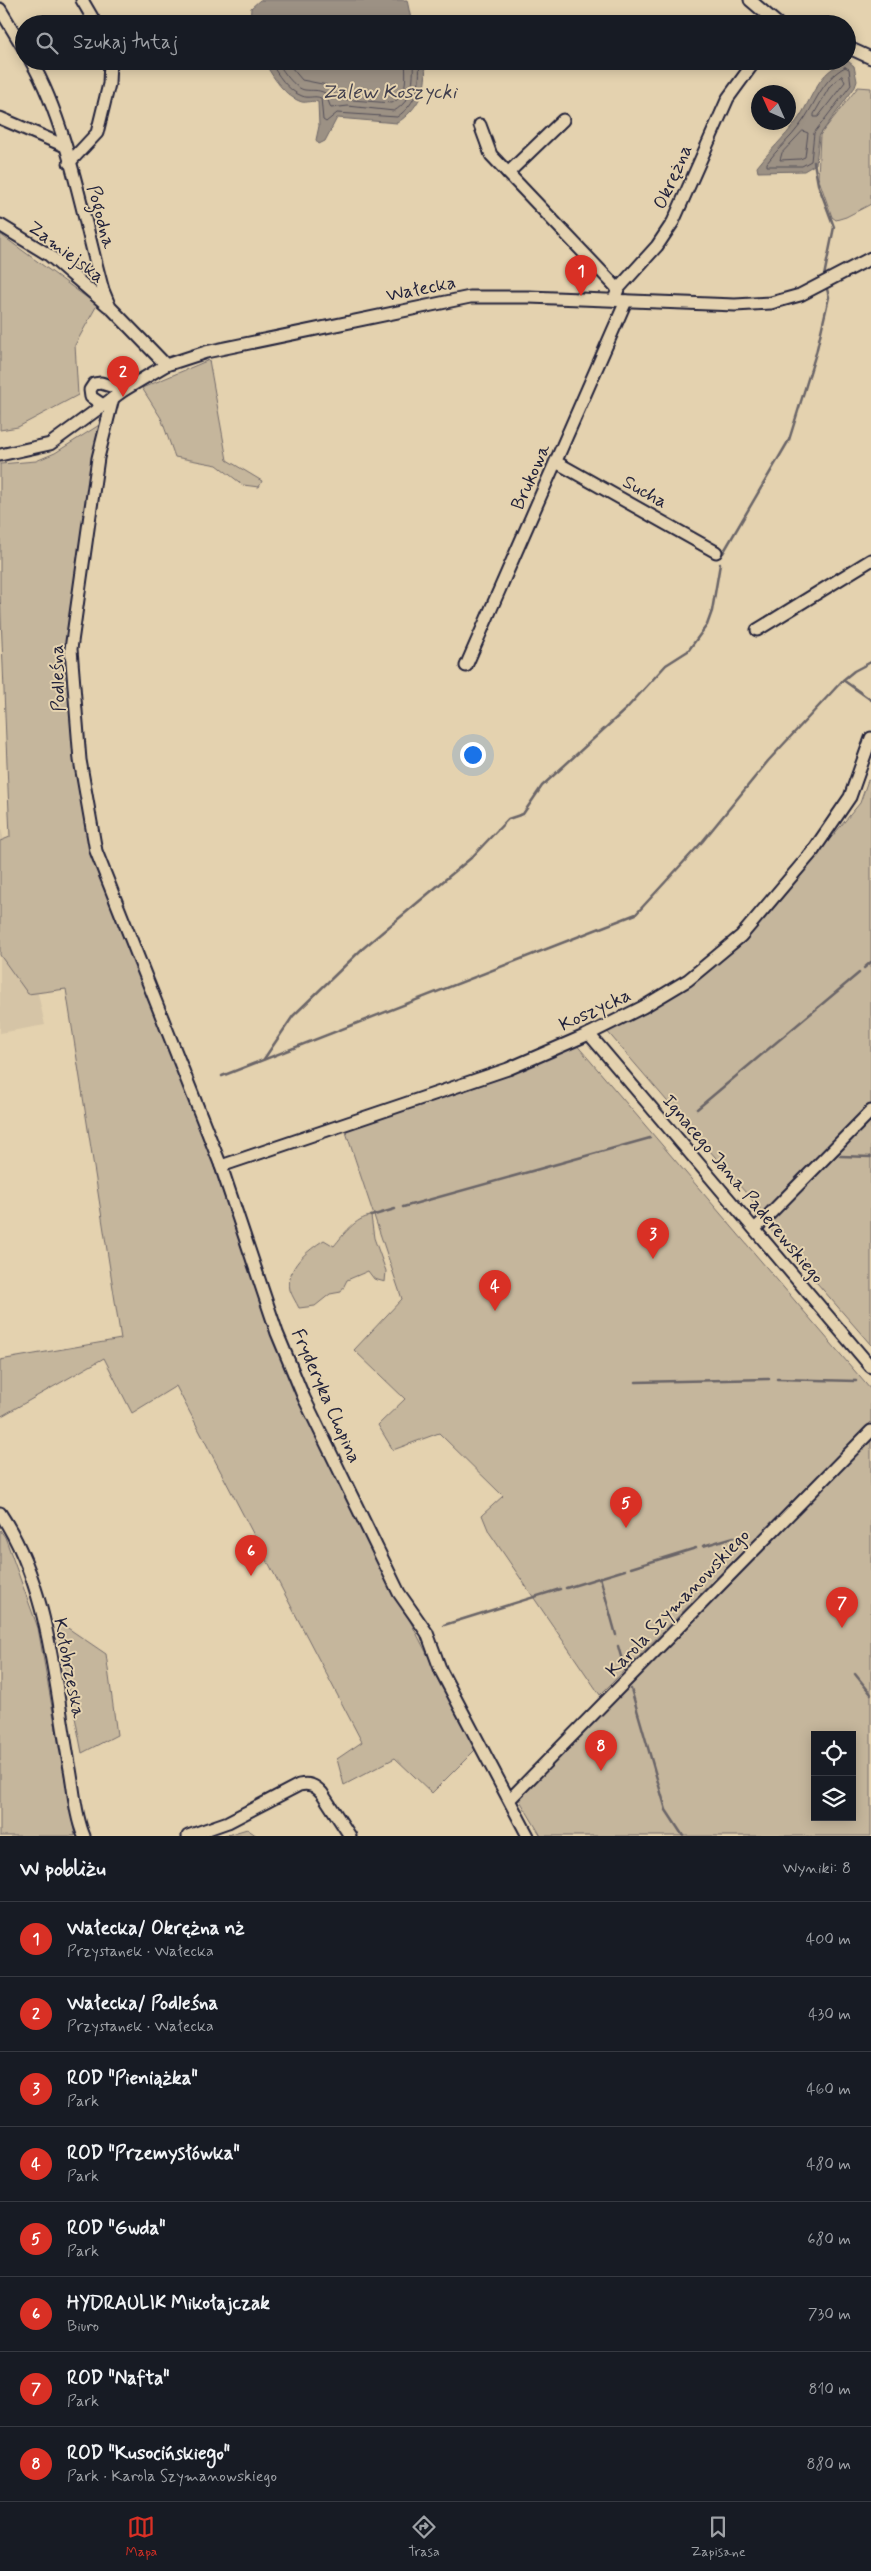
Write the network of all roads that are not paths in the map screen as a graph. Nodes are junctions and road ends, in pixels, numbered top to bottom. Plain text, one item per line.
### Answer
1 (82, 0) edge
2 (750, 0) edge
3 (0, 8) edge
4 (91, 15) edge
5 (768, 15) edge
6 (15, 34) edge
7 (856, 51) edge
8 (871, 58) edge
9 (36, 70) edge
10 (110, 70) edge
11 (749, 70) edge
12 (0, 118) edge
13 (563, 120) dead end
14 (480, 125) dead end
15 (65, 146) junction
16 (69, 163) junction
17 (508, 173) junction
18 (0, 225) edge
19 (871, 258) edge
20 (619, 297) junction
21 (110, 307) junction
22 (166, 365) junction
23 (124, 390) junction
24 (108, 402) junction
25 (0, 455) edge
26 (556, 462) junction
27 (716, 552) dead end
28 (871, 560) edge
29 (757, 630) dead end
30 (466, 666) dead end
31 (871, 738) edge
32 (134, 952) joint
33 (589, 1034) junction
34 (871, 1111) edge
35 (221, 1166) junction
36 (755, 1229) junction
37 (871, 1367) edge
38 (871, 1430) edge
39 (0, 1513) edge
40 (510, 1799) junction
41 (84, 1836) edge
42 (188, 1836) edge
43 (350, 1836) edge
44 (528, 1836) edge

1 - 4 street
2 - 5 street
3 - 6 street
7 - 8 street
9 - 15 street, Pogodna
10 - 16 street
11 - 20 street, Okrężna
12 - 15 street
13 - 17 street
14 - 17 street
15 - 16 street, Pogodna
16 - 21 street, Pogodna
17 - 20 street
18 - 21 street, Zamiejska
19 - 20 street, Wałecka
20 - 22 street, Wałecka
20 - 26 street, Brukowa
21 - 22 street, Pogodna
22 - 23 street, Wałecka
23 - 24 street, Wałecka
23 - 24 street
24 - 25 street, Wałecka
24 - 32 street, Podleśna
26 - 27 street, Sucha
26 - 30 street, Brukowa
28 - 29 street
31 - 33 street, Koszycka
32 - 35 street, Fryderyka Chopina
33 - 35 street, Koszycka
33 - 36 street, Ignacego Jana Paderewskiego
34 - 36 street
35 - 40 street, Fryderyka Chopina
36 - 37 street, Ignacego Jana Paderewskiego
38 - 40 street, Karola Szymanowskiego
39 - 41 street, Kołobrzeska
40 - 44 street, Fryderyka Chopina
42 - 43 street

